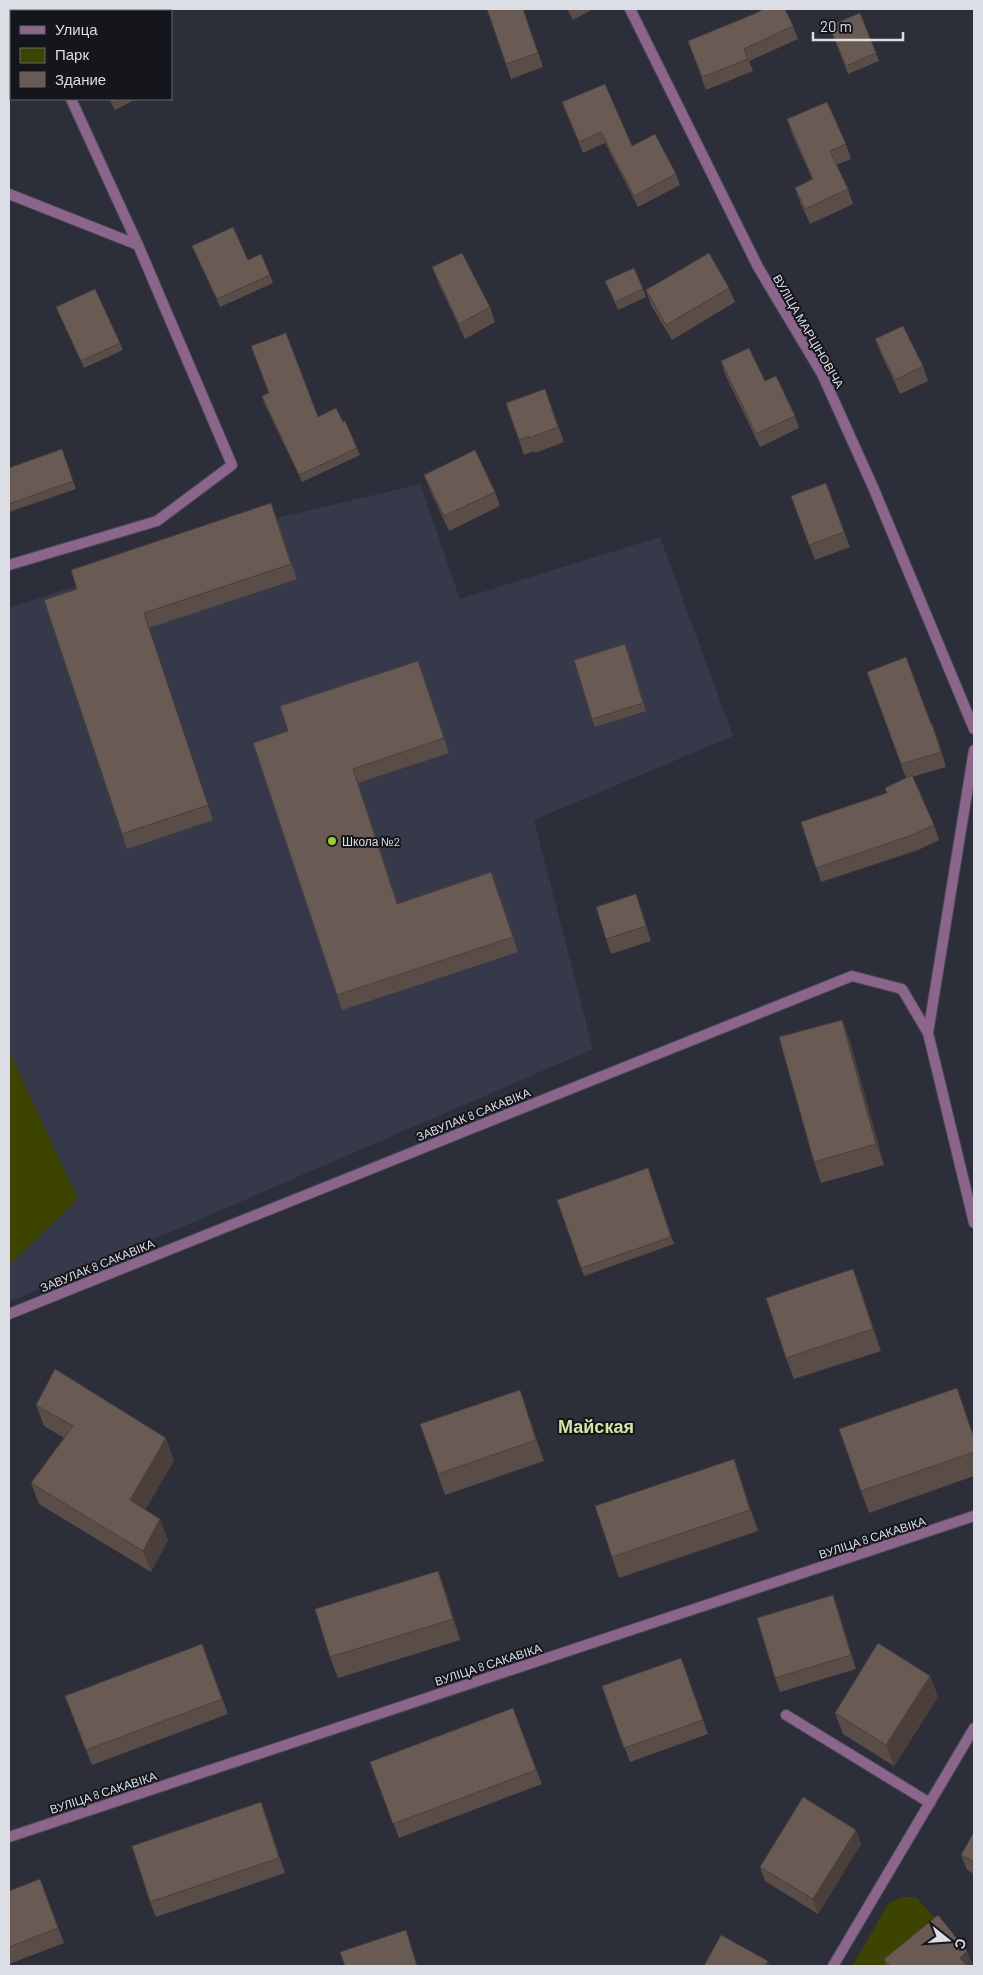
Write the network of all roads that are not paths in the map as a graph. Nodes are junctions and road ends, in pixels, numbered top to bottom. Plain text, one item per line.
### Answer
1 (630, 9) edge
2 (71, 100) edge
3 (9, 194) edge
4 (138, 245) junction
5 (9, 566) edge
6 (974, 729) edge
7 (974, 750) edge
8 (928, 1033) junction
9 (974, 1223) edge
10 (9, 1314) edge
11 (974, 1516) edge
12 (786, 1715) dead end
13 (974, 1728) edge
14 (930, 1803) junction
15 (9, 1837) edge
16 (833, 1966) edge

1 - 6 street, ВУЛІЦА МАРЦІНОВІЧА
2 - 4 street
3 - 4 street
4 - 5 street
7 - 8 street
8 - 9 street
8 - 10 street, ЗАВУЛАК 8 САКАВІКА
11 - 15 street, ВУЛІЦА 8 САКАВІКА
12 - 14 street
13 - 14 street
14 - 16 street

